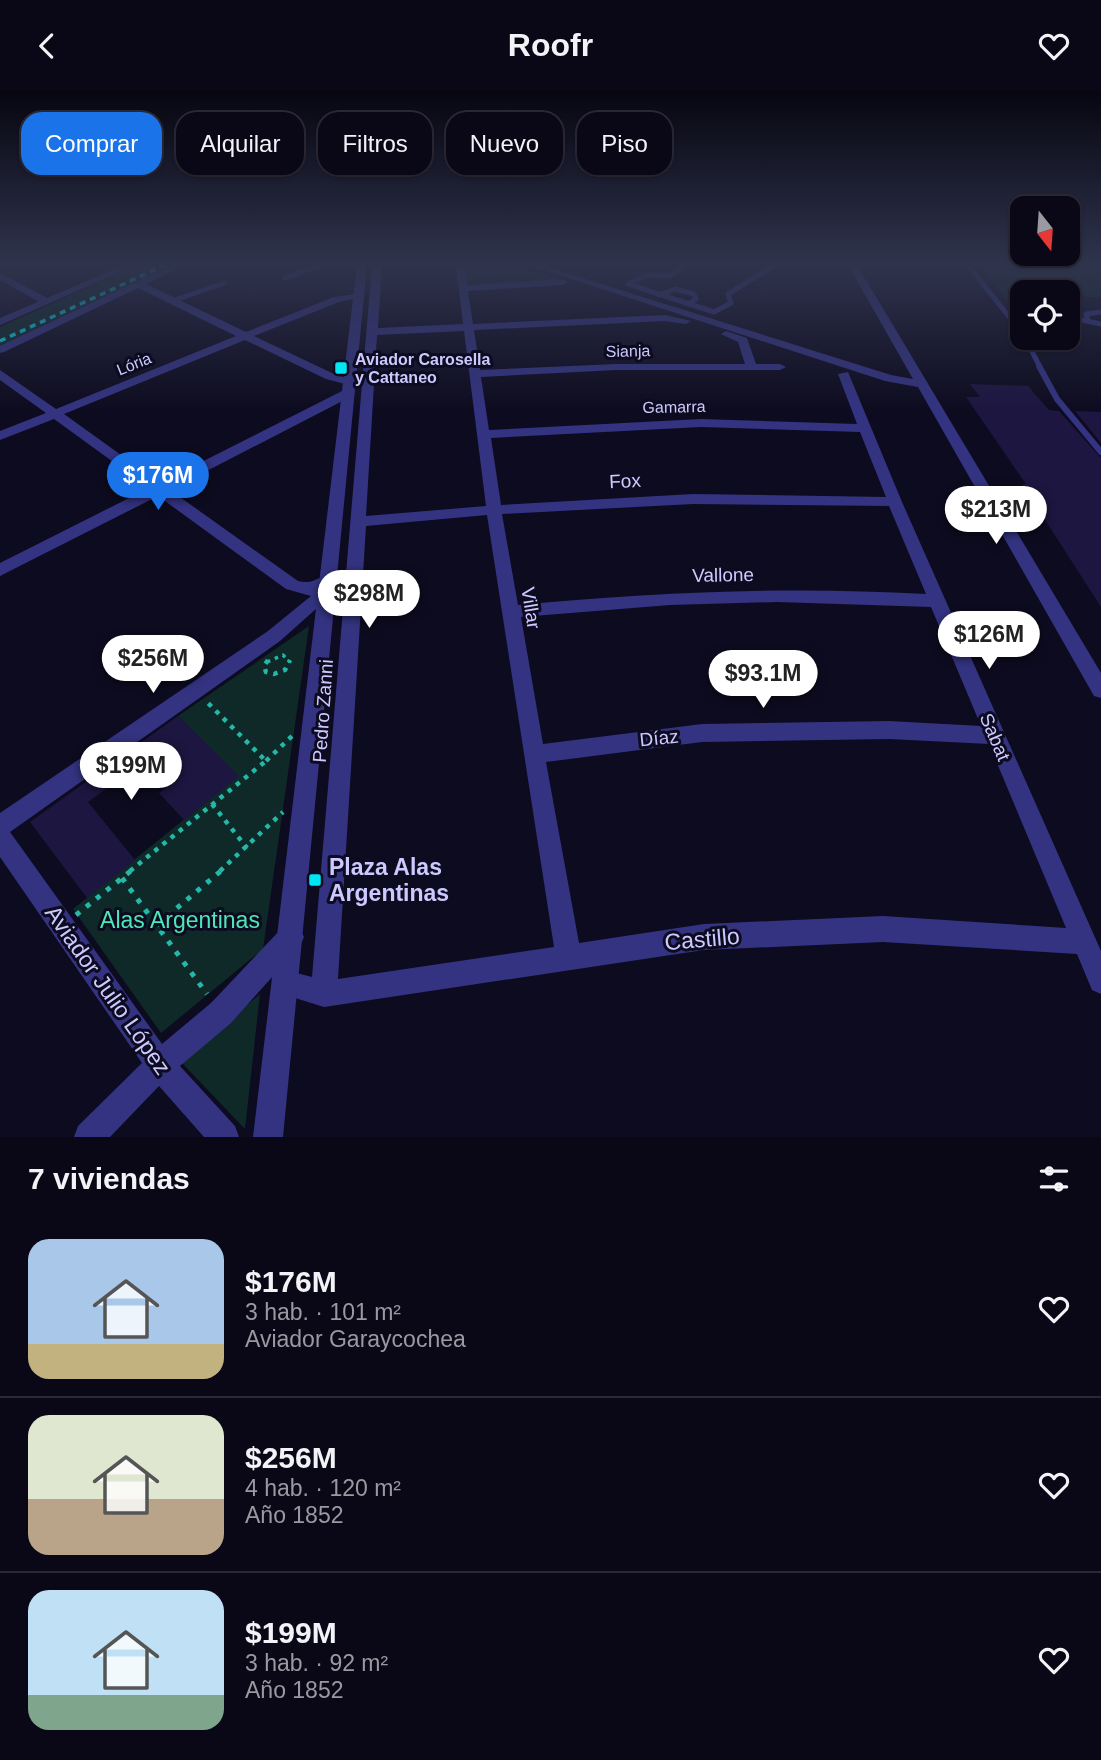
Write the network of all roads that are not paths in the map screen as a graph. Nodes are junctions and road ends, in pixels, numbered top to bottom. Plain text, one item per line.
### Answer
1 (21, 314) edge
2 (75, 314) edge
3 (198, 314) edge
4 (301, 314) edge
5 (358, 314) edge
6 (370, 314) edge
7 (467, 314) edge
8 (686, 314) edge
9 (881, 314) edge
10 (1087, 314) edge
11 (1080, 319) edge
12 (1088, 320) junction
13 (0, 323) edge
14 (1101, 324) edge
15 (469, 326) junction
16 (371, 332) junction
17 (245, 337) junction
18 (0, 350) edge
19 (1031, 350) edge
20 (751, 366) junction
21 (780, 367) dead end
22 (477, 374) junction
23 (844, 374) dead end
24 (0, 375) edge
25 (922, 384) junction
26 (349, 386) junction
27 (52, 414) junction
28 (866, 428) junction
29 (484, 434) junction
30 (0, 436) edge
31 (1101, 452) edge
32 (158, 490) junction
33 (895, 502) junction
34 (494, 510) junction
35 (358, 522) junction
36 (0, 570) edge
37 (328, 586) junction
38 (937, 601) junction
39 (510, 612) junction
40 (1099, 683) edge
41 (994, 735) junction
42 (534, 754) junction
43 (0, 826) edge
44 (0, 837) edge
45 (291, 937) junction
46 (1083, 942) junction
47 (568, 956) junction
48 (1101, 981) edge
49 (285, 983) junction
50 (324, 994) junction
51 (160, 1065) junction
52 (89, 1137) edge
53 (224, 1137) edge
54 (268, 1137) edge

1 - 13 street
2 - 18 street
3 - 17 street
4 - 17 street, Lória
5 - 26 street
6 - 16 street, Pedro Zanni
7 - 15 street, Villar
8 - 25 street
9 - 25 street
10 - 12 lane
11 - 12 lane
12 - 14 lane
15 - 16 street
15 - 20 street
15 - 22 street, Villar
16 - 35 street, Pedro Zanni
17 - 26 street
17 - 27 street, Lória
19 - 31 lane
20 - 21 street, Sianja
20 - 22 street, Sianja
22 - 29 street, Villar
23 - 28 street, Sabat
24 - 27 street
25 - 40 street
26 - 32 street
26 - 37 street
27 - 30 street, Lória
27 - 32 street
28 - 29 street, Gamarra
28 - 33 street, Sabat
29 - 34 street, Villar
32 - 36 street
32 - 37 street
33 - 34 street, Fox
33 - 38 street, Sabat
34 - 35 street, Fox
34 - 39 street, Villar
35 - 50 street, Pedro Zanni
37 - 43 street
37 - 45 street
38 - 39 street, Vallone
38 - 41 street, Sabat
39 - 42 street, Villar
41 - 42 street, Díaz
41 - 46 street, Sabat
42 - 47 street, Villar
44 - 51 street, Aviador Julio López
45 - 49 street
45 - 51 street
46 - 47 street, Castillo
46 - 48 street, Sabat
47 - 50 street, Castillo
49 - 50 street
49 - 54 street
51 - 52 street
51 - 53 street, Aviador Julio López

